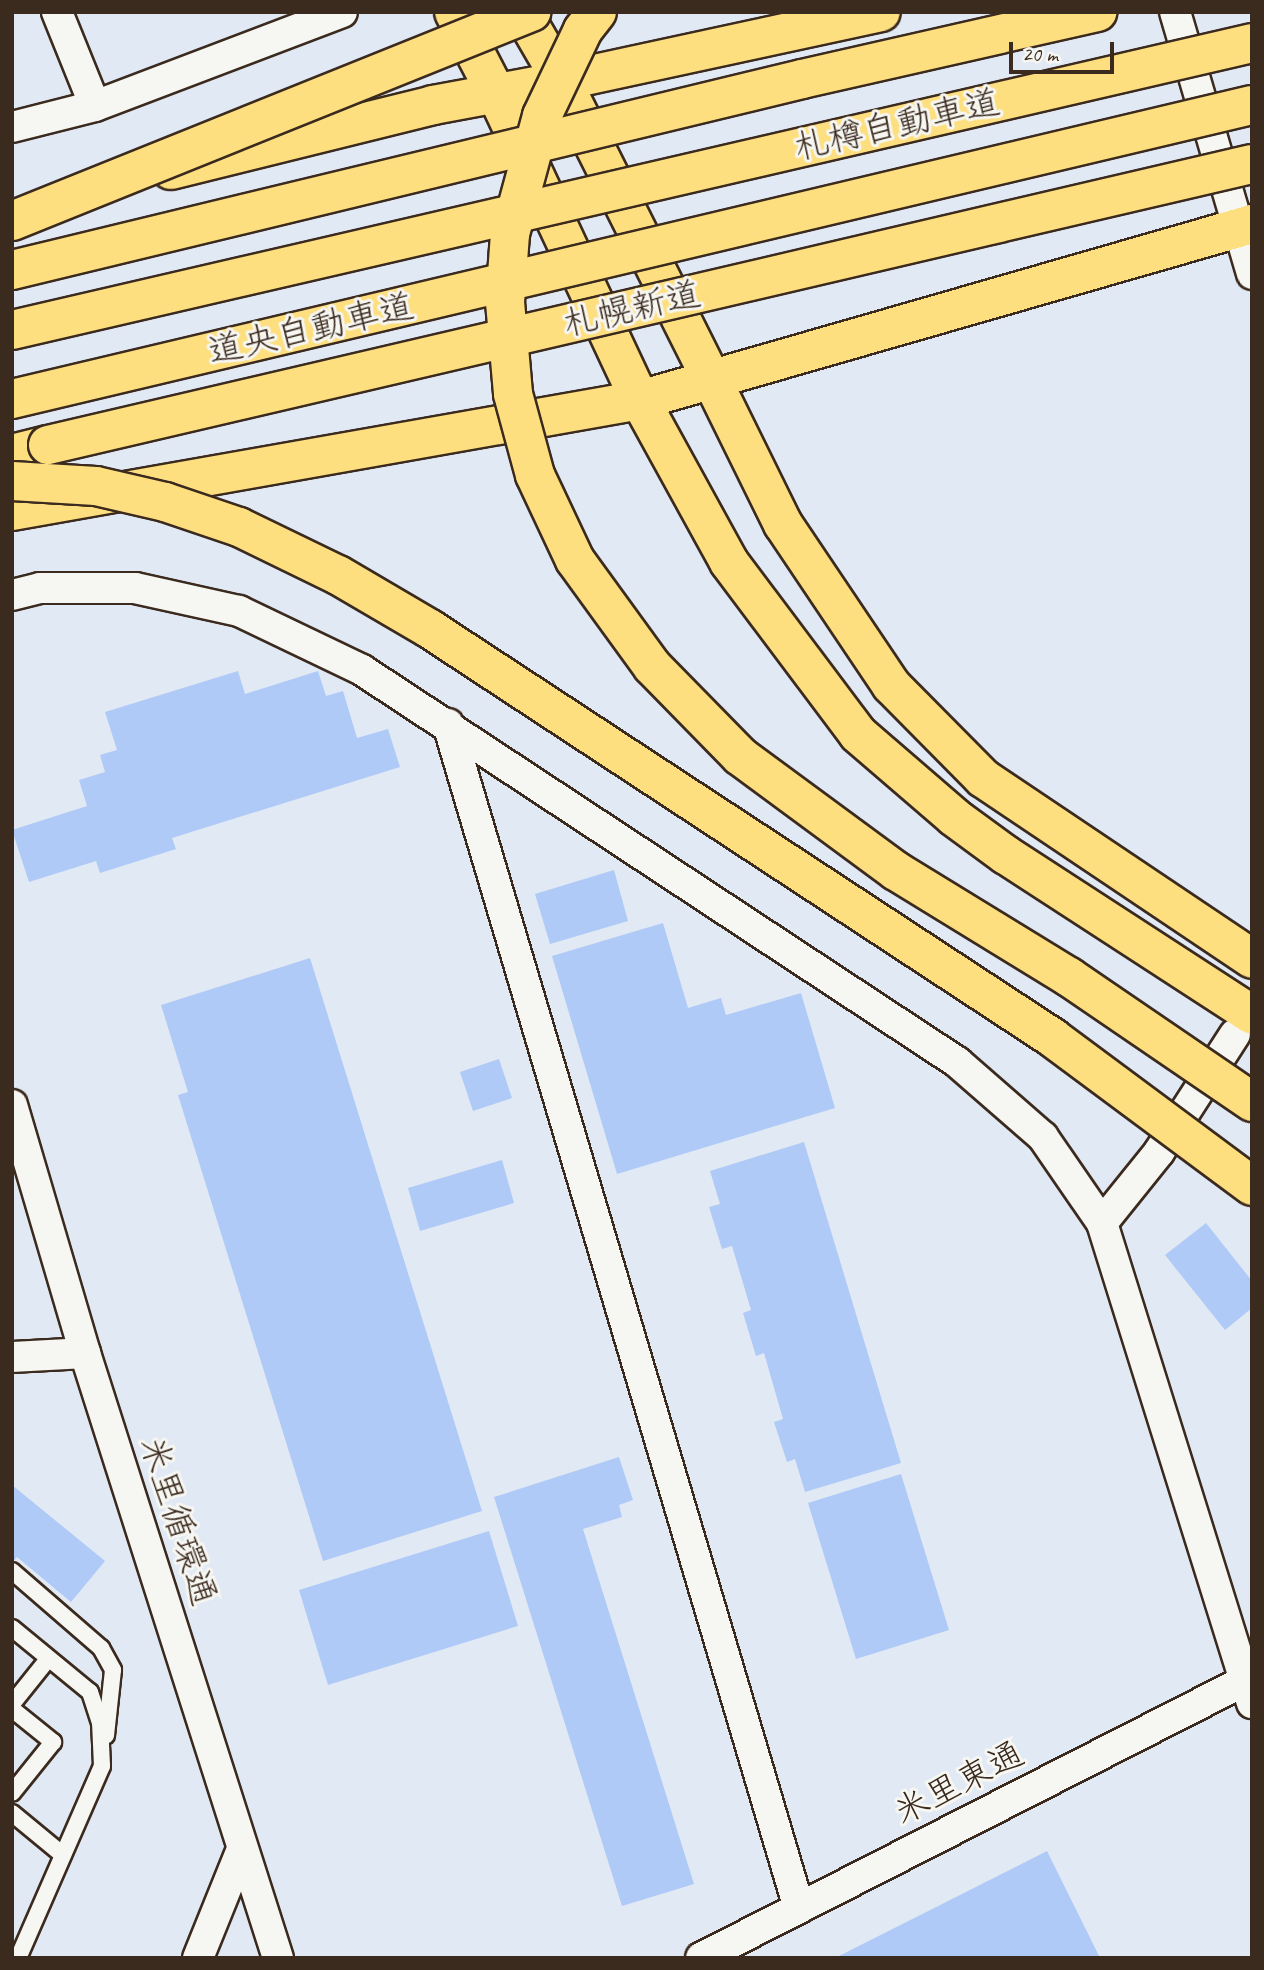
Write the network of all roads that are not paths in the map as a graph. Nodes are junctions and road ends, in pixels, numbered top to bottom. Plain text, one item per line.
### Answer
1 (57, 12) edge
2 (342, 12) edge
3 (454, 12) edge
4 (522, 12) edge
5 (531, 12) edge
6 (597, 12) edge
7 (881, 12) edge
8 (1098, 12) edge
9 (1175, 12) edge
10 (1252, 43) edge
11 (562, 81) junction
12 (496, 93) junction
13 (1252, 105) edge
14 (95, 106) junction
15 (12, 127) edge
16 (1252, 164) edge
17 (582, 198) joint
18 (12, 209) edge
19 (12, 221) edge
20 (1246, 226) edge
21 (610, 258) joint
22 (12, 270) edge
23 (1252, 274) edge
24 (12, 330) edge
25 (712, 380) junction
26 (12, 399) edge
27 (640, 400) junction
28 (12, 454) edge
29 (12, 481) edge
30 (12, 511) edge
31 (12, 595) edge
32 (448, 724) junction
33 (1252, 959) edge
34 (1244, 1025) edge
35 (1252, 1102) edge
36 (12, 1105) edge
37 (1252, 1186) edge
38 (1102, 1223) junction
39 (85, 1353) junction
40 (12, 1357) edge
41 (12, 1571) edge
42 (12, 1628) edge
43 (48, 1659) junction
44 (1249, 1687) edge
45 (12, 1703) edge
46 (12, 1709) edge
47 (102, 1766) junction
48 (12, 1793) edge
49 (12, 1814) edge
50 (242, 1849) junction
51 (63, 1855) junction
52 (799, 1908) junction
53 (18, 1958) edge
54 (198, 1958) edge
55 (278, 1958) edge
56 (701, 1958) edge

1 - 14 street
2 - 14 street
3 - 12 main road
4 - 11 main road
5 - 19 main road, bridge
6 - 35 main road, bridge
7 - 11 main road
8 - 22 main road, bridge
9 - 20 street
10 - 17 main road, 札樽自動車道, bridge
11 - 12 main road
11 - 25 main road
12 - 18 main road
12 - 27 main road
13 - 21 main road, 札樽自動車道, bridge
14 - 15 street
16 - 28 main road, 札幌新道, bridge
17 - 24 main road, 道央自動車道, bridge
20 - 23 street
20 - 25 main road
21 - 26 main road, 道央自動車道, bridge
25 - 27 main road
25 - 33 main road
27 - 30 main road
27 - 34 main road
29 - 37 main road, bridge
31 - 32 street
32 - 38 street
32 - 52 street
34 - 38 street
36 - 39 street, 米里循環通
38 - 44 street
39 - 40 street
39 - 50 street, 米里循環通
41 - 47 lane
42 - 43 lane
43 - 45 lane
43 - 47 lane
44 - 52 street, 米里東通
46 - 48 lane
47 - 51 lane
49 - 51 lane
50 - 54 street
50 - 55 street, 米里循環通
51 - 53 lane
52 - 56 street, 米里東通

